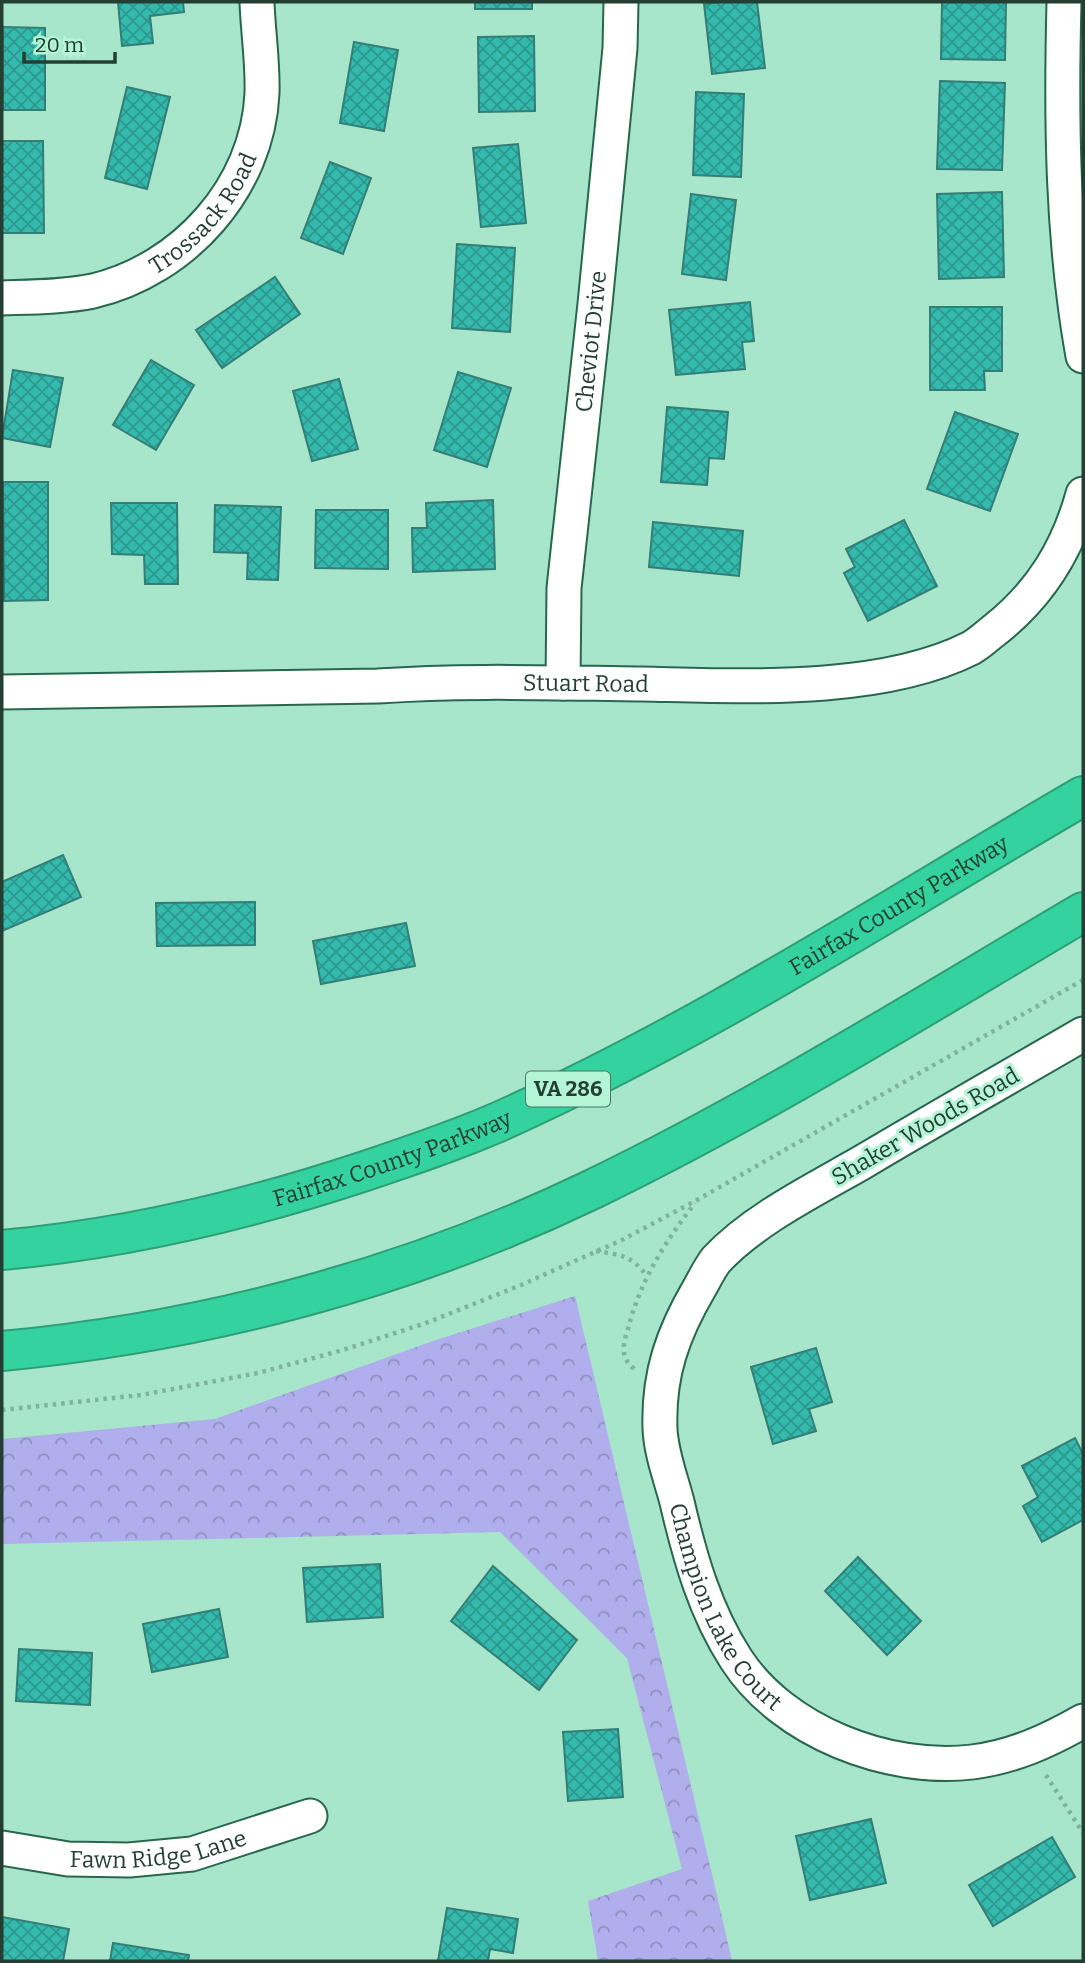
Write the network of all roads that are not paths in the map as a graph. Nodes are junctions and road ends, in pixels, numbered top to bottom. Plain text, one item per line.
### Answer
1 (257, 2) edge
2 (621, 2) edge
3 (1064, 2) edge
4 (2, 298) edge
5 (1080, 318) edge
6 (1083, 356) edge
7 (1083, 494) edge
8 (563, 683) junction
9 (2, 692) edge
10 (1083, 796) edge
11 (1083, 912) edge
12 (1083, 1034) edge
13 (767, 1217) joint
14 (2, 1250) edge
15 (2, 1351) edge
16 (1083, 1721) edge
17 (310, 1816) dead end
18 (2, 1848) edge

1 - 4 street, Trossack Road
2 - 8 street, Cheviot Drive
3 - 5 street
5 - 6 street
7 - 8 street, Stuart Road
8 - 9 street, Stuart Road
10 - 14 highway, Fairfax County Parkway / VA 286
11 - 15 highway
12 - 13 street, Shaker Woods Road
13 - 16 street, Champion Lake Court
17 - 18 street, Fawn Ridge Lane

